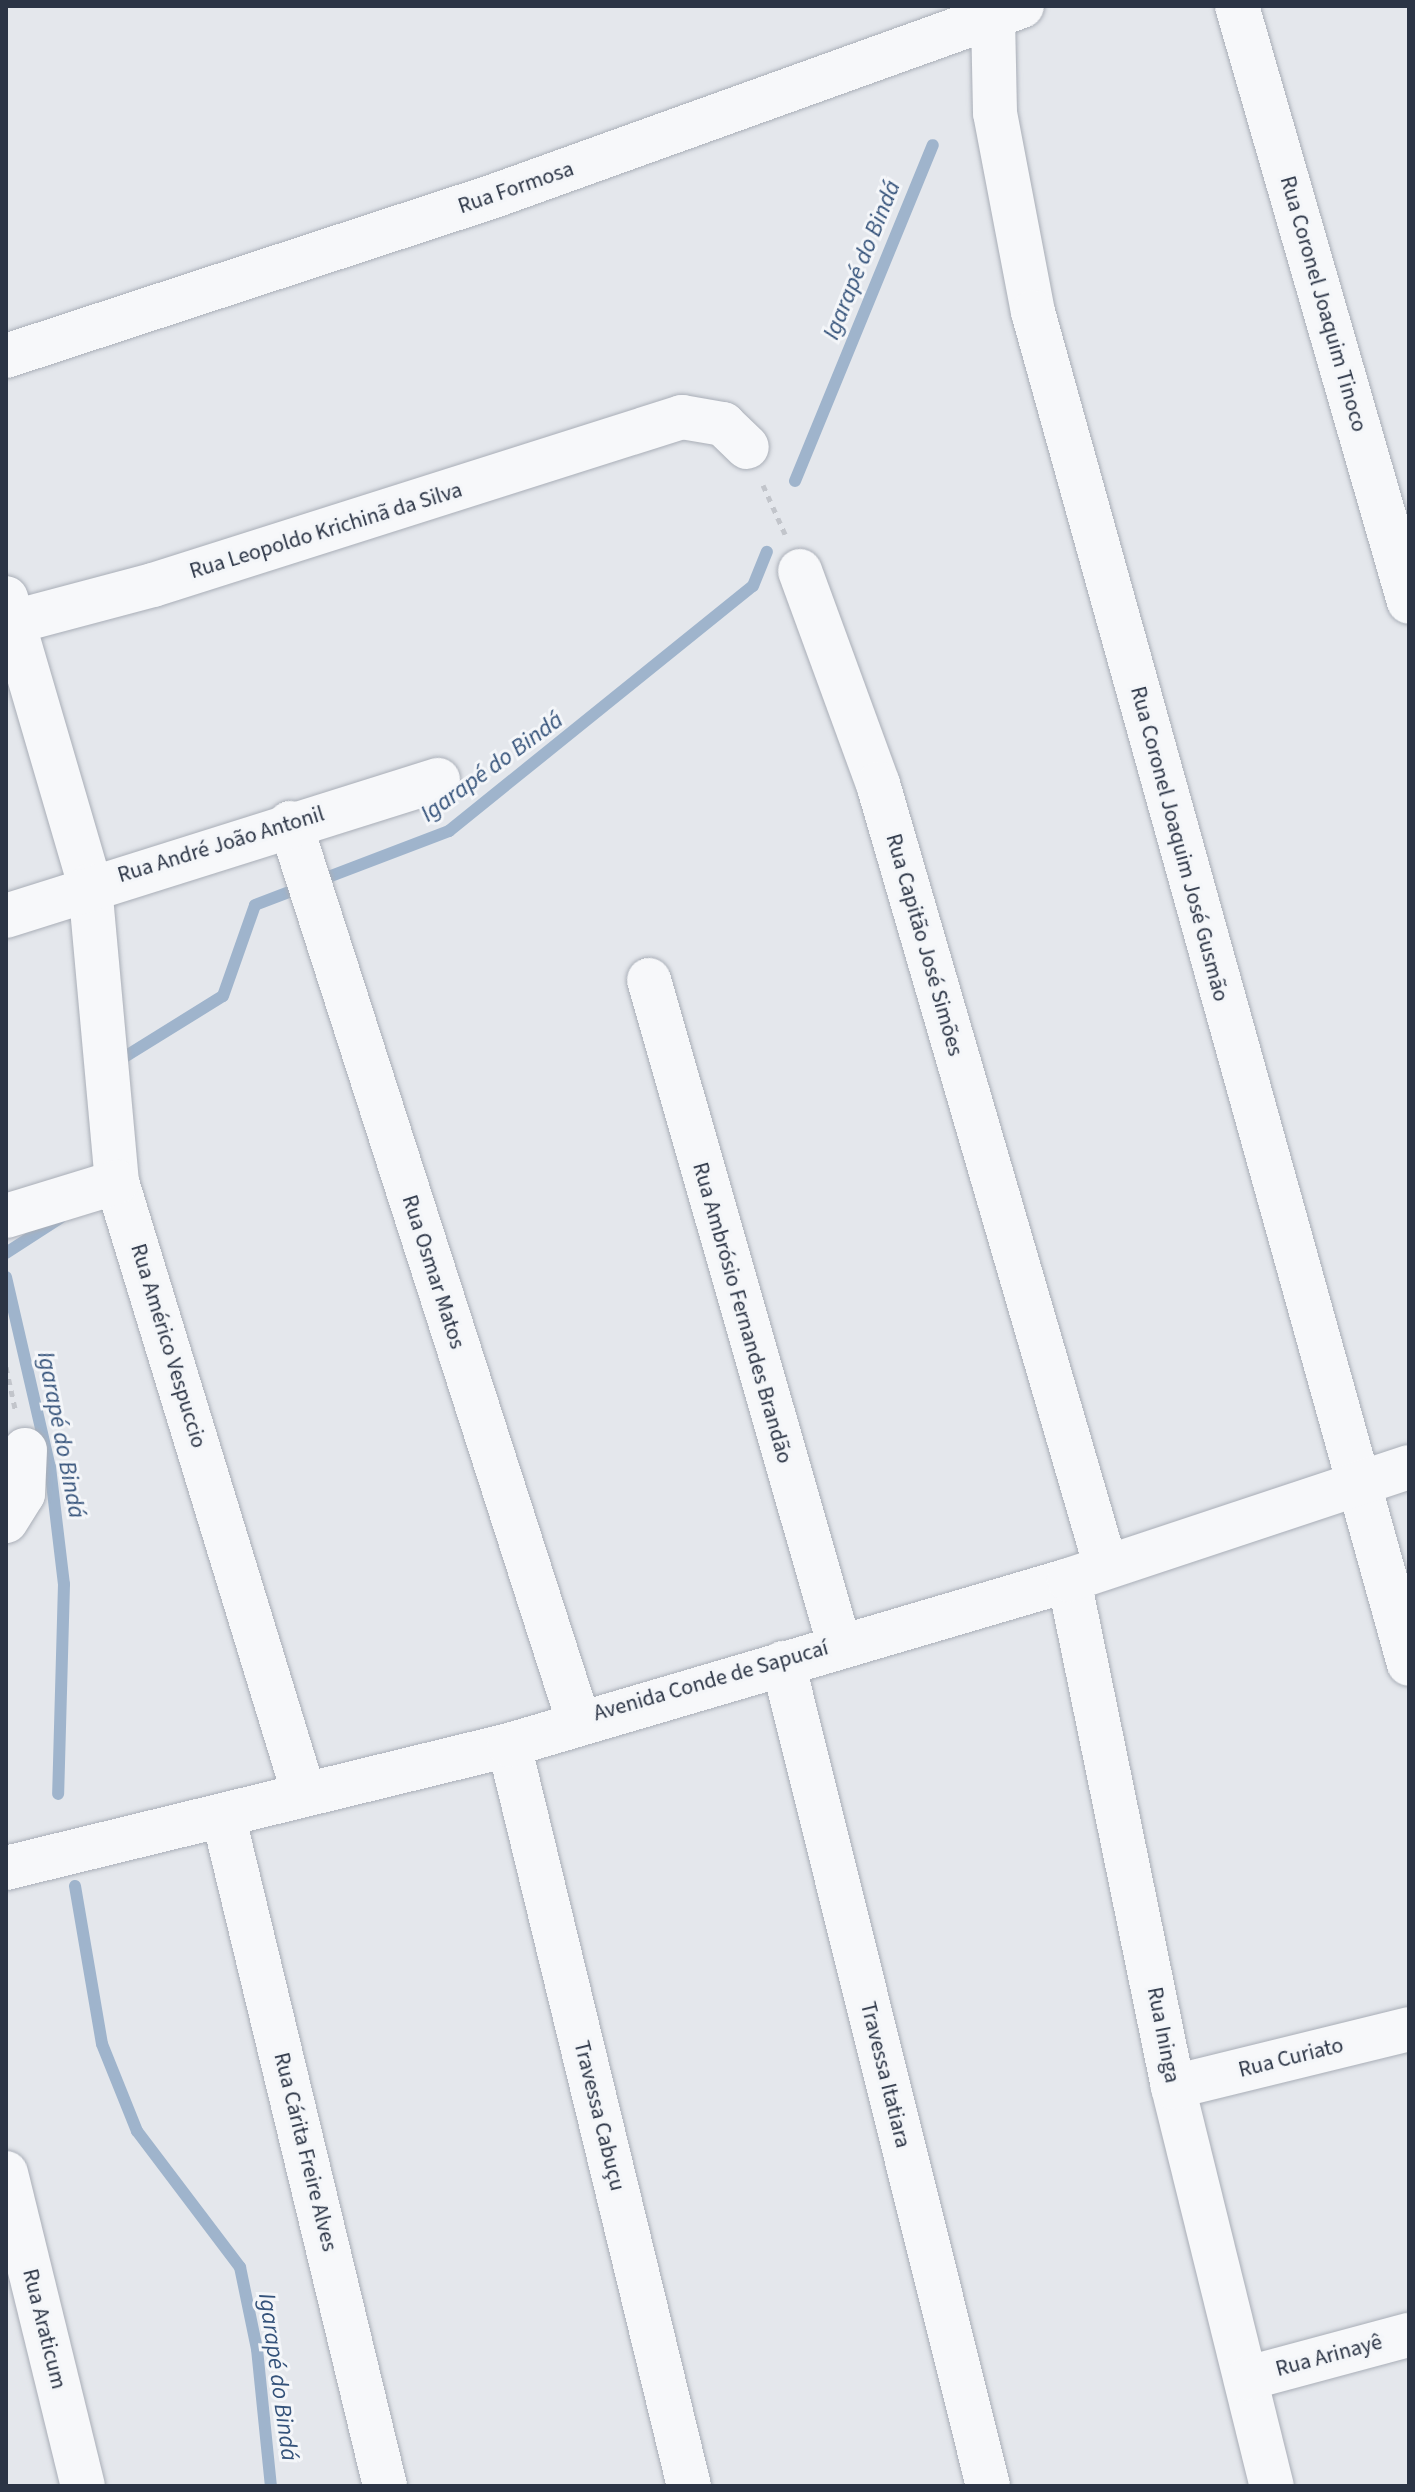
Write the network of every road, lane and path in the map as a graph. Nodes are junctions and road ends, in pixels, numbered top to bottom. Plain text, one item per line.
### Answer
1 (1237, 6) edge
2 (1007, 11) edge
3 (6, 356) edge
4 (747, 447) joint
5 (800, 571) joint
6 (1409, 602) edge
7 (9, 614) edge
8 (438, 780) dead end
9 (292, 827) junction
10 (90, 886) junction
11 (6, 916) edge
12 (649, 980) dead end
13 (117, 1182) junction
14 (6, 1216) edge
15 (25, 1450) dead end
16 (1409, 1467) edge
17 (1356, 1485) junction
18 (6, 1521) edge
19 (1087, 1572) junction
20 (839, 1644) junction
21 (783, 1663) junction
22 (1409, 1664) edge
23 (578, 1720) junction
24 (509, 1745) junction
25 (304, 1794) junction
26 (224, 1819) junction
27 (6, 1868) edge
28 (1409, 2029) edge
29 (1173, 2087) junction
30 (6, 2173) edge
31 (1409, 2335) edge
32 (1248, 2378) junction
33 (83, 2486) edge
34 (385, 2486) edge
35 (689, 2486) edge
36 (988, 2486) edge
37 (1272, 2486) edge

1 - 6 street, Rua Coronel Joaquim Tinoco
2 - 3 street, Rua Formosa
2 - 17 street, Rua Coronel Joaquim José Gusmão
4 - 5 path
4 - 7 street, Rua Leopoldo Krichinã da Silva
5 - 19 street, Rua Capitão José Simões
7 - 10 street, Rua Américo Vespuccio
8 - 9 street, Rua André João Antonil
9 - 10 street, Rua André João Antonil
9 - 23 street, Rua Osmar Matos
10 - 11 street, Rua André João Antonil
10 - 13 street, Rua Américo Vespuccio
12 - 20 street, Rua Ambrósio Fernandes Brandão
13 - 14 street
13 - 25 street, Rua Américo Vespuccio
15 - 18 street
16 - 17 street, Avenida Conde de Sapucaí
17 - 19 street, Avenida Conde de Sapucaí
17 - 22 street, Rua Coronel Joaquim José Gusmão
19 - 20 street, Avenida Conde de Sapucaí
19 - 29 street, Rua Ininga
20 - 21 street, Avenida Conde de Sapucaí
21 - 23 street, Avenida Conde de Sapucaí
21 - 36 street, Travessa Itatiara
23 - 24 street, Avenida Conde de Sapucaí
24 - 25 street, Avenida Conde de Sapucaí
24 - 35 street, Travessa Cabuçu
25 - 26 street, Avenida Conde de Sapucaí
26 - 27 street, Avenida Conde de Sapucaí
26 - 34 street, Rua Cárita Freire Alves
28 - 29 street, Rua Curiato
29 - 32 street, Rua Ininga
30 - 33 street, Rua Araticum
31 - 32 street, Rua Arinayê
32 - 37 street, Rua Ininga

